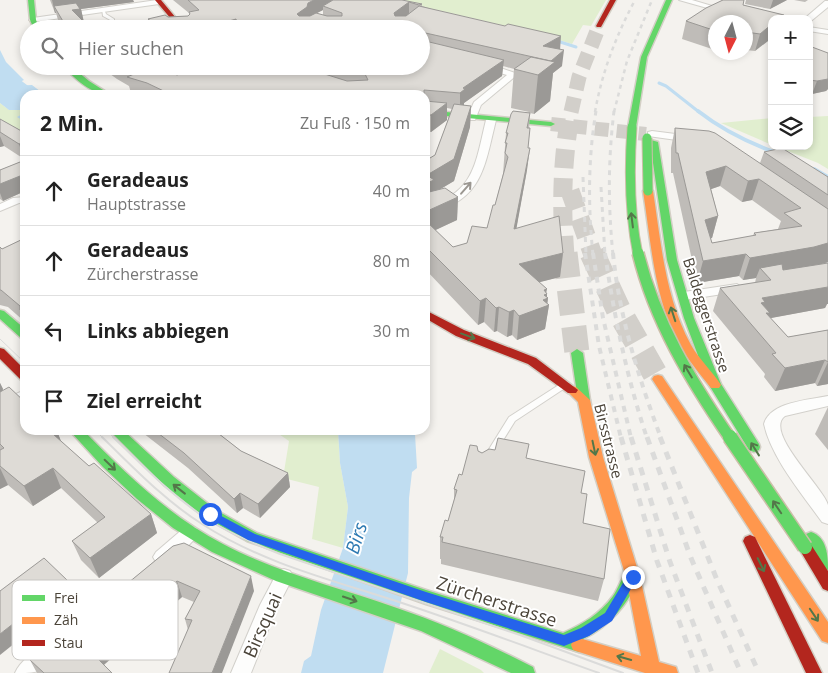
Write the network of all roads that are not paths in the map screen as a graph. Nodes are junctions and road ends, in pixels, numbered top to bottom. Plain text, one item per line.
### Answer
1 (31, 0) edge
2 (613, 0) edge
3 (668, 0) edge
4 (683, 0) edge
5 (159, 1) edge
6 (828, 3) edge
7 (103, 10) junction
8 (734, 13) edge
9 (813, 15) edge
10 (34, 20) edge
11 (54, 20) edge
12 (113, 20) dead end
13 (175, 20) edge
14 (599, 26) tunnel mouth
15 (813, 30) edge
16 (828, 32) edge
17 (644, 58) junction
18 (474, 64) edge
19 (77, 75) edge
20 (98, 90) edge
21 (647, 102) dead end
22 (430, 113) edge
23 (472, 118) junction
24 (491, 120) junction
25 (551, 124) tunnel mouth
26 (650, 128) junction
27 (699, 142) edge
28 (20, 200) edge
29 (0, 208) edge
30 (430, 210) edge
31 (750, 285) edge
32 (684, 296) junction
33 (0, 313) edge
34 (430, 316) edge
35 (20, 331) edge
36 (0, 352) edge
37 (577, 353) tunnel mouth
38 (20, 372) edge
39 (658, 379) tunnel mouth
40 (566, 384) junction
41 (715, 385) junction
42 (20, 398) edge
43 (584, 400) junction
44 (828, 400) edge
45 (0, 408) edge
46 (80, 435) edge
47 (120, 435) edge
48 (709, 458) junction
49 (761, 458) dead end
50 (486, 461) edge
51 (792, 507) dead end
52 (828, 517) edge
53 (190, 533) junction
54 (805, 547) junction
55 (828, 564) edge
56 (145, 571) edge
57 (828, 574) edge
58 (284, 577) junction
59 (633, 577) junction
60 (828, 584) edge
61 (828, 636) edge
62 (564, 640) junction
63 (40, 660) edge
64 (652, 669) edge
65 (25, 673) edge
66 (242, 673) edge
67 (527, 673) edge
68 (670, 673) edge
69 (814, 673) edge

1 - 10 main road
2 - 14 main road
3 - 17 main road
4 - 8 street
5 - 7 street
5 - 13 main road
6 - 9 street
7 - 11 street
7 - 12 lane
15 - 16 street
17 - 21 main road
54 -> 17 main road, bridge
18 - 23 street
19 - 20 main road
22 - 23 main road
23 - 24 main road
24 - 25 main road
30 -> 24 street
26 - 27 street
26 - 32 main road, Baldeggerstrasse
41 -> 26 main road, bridge
28 - 29 street
31 - 32 street
32 - 41 main road, Baldeggerstrasse
33 - 35 main road
34 -> 40 main road, Birsstrasse
36 - 38 main road
37 - 43 main road
39 - 48 main road
40 - 43 main road, Birsstrasse
40 - 50 lane
49 -> 41 main road, Baldeggerstrasse
42 - 45 street
43 -> 59 main road, Birsstrasse
44 - 52 street
46 -> 53 main road
62 -> 47 main road, Zürcherstrasse
48 -> 61 main road
48 -> 69 main road
51 - 55 main road
53 - 56 street
53 - 58 main road
54 - 57 main road
54 - 60 main road
58 - 66 street, Birsquai
58 -> 67 main road
59 - 62 main road
59 - 64 main road, Birsstrasse
64 -> 62 main road, Zürcherstrasse
63 - 65 street
64 - 68 main road, Zürcherstrasse

